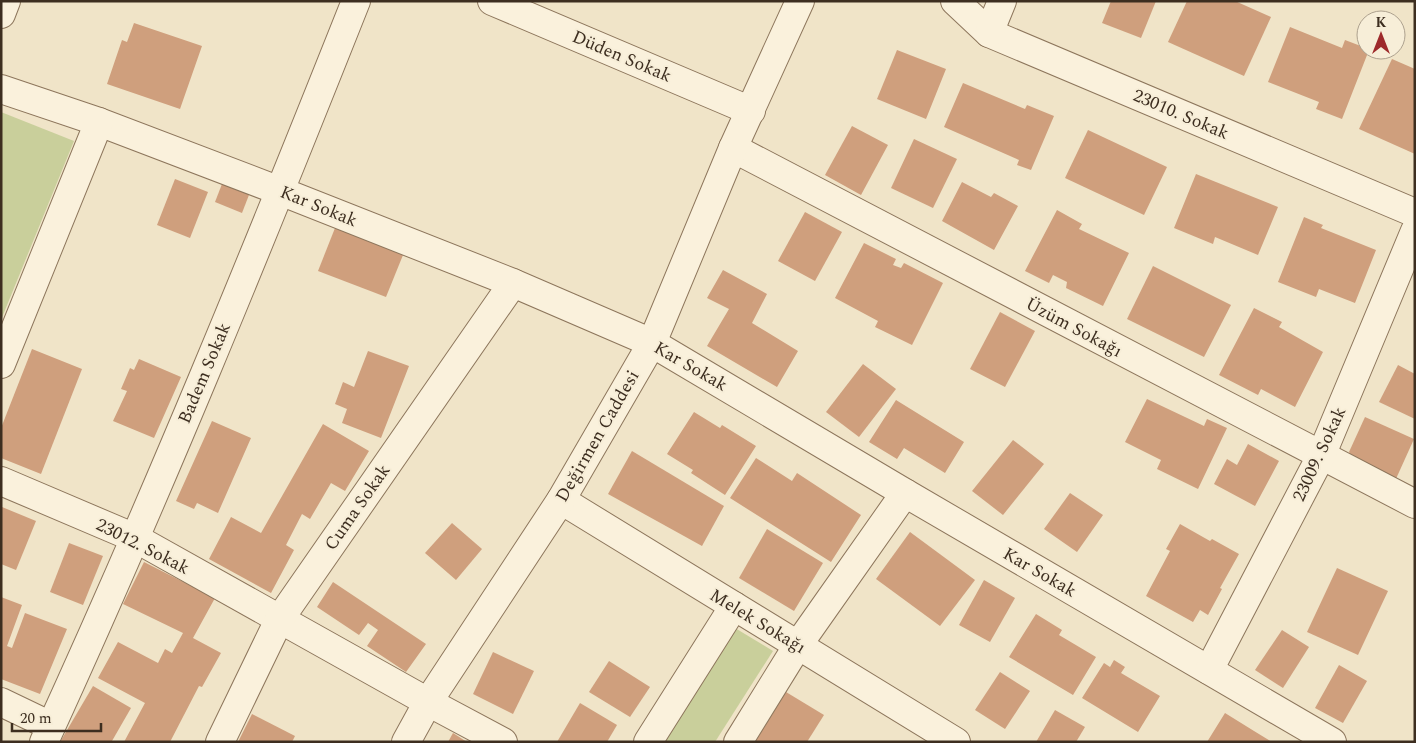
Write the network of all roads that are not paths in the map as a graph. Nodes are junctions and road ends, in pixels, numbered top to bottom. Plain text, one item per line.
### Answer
1 (6, 1) edge
2 (356, 1) edge
3 (492, 1) edge
4 (800, 1) edge
5 (956, 1) edge
6 (1002, 1) edge
7 (1, 14) edge
8 (989, 32) junction
9 (1, 89) edge
10 (751, 111) junction
11 (100, 122) junction
12 (733, 148) junction
13 (280, 191) junction
14 (1415, 213) edge
15 (1415, 231) edge
16 (513, 283) junction
17 (652, 343) junction
18 (1, 364) edge
19 (1321, 456) junction
20 (1, 481) edge
21 (905, 493) junction
22 (560, 500) junction
23 (1415, 504) edge
24 (135, 538) junction
25 (734, 606) junction
26 (279, 620) junction
27 (798, 645) junction
28 (1209, 670) junction
29 (1, 702) edge
30 (428, 702) junction
31 (48, 734) edge
32 (220, 742) edge
33 (406, 742) edge
34 (503, 742) edge
35 (648, 742) edge
36 (738, 742) edge
37 (956, 742) edge
38 (1332, 742) edge

1 - 7 street
2 - 13 street, Badem Sokak
3 - 10 street, Düden Sokak
4 - 10 street, Değirmen Caddesi
5 - 8 street, 23010. Sokak
6 - 8 street
8 - 14 street, 23010. Sokak
9 - 11 street, Kar Sokak
10 - 12 street, Değirmen Caddesi
11 - 13 street, Kar Sokak
11 - 18 street
12 - 17 street, Değirmen Caddesi
12 - 19 street, Üzüm Sokağı
13 - 16 street, Kar Sokak
13 - 24 street, Badem Sokak
15 - 19 street, 23009. Sokak
16 - 17 street, Kar Sokak
16 - 26 street, Cuma Sokak
17 - 21 street, Kar Sokak
17 - 22 street, Değirmen Caddesi
19 - 23 street, Üzüm Sokağı
19 - 28 street, 23009. Sokak
20 - 24 street, 23012. Sokak
21 - 27 street
21 - 28 street, Kar Sokak
22 - 25 street, Melek Sokağı
22 - 30 street, Değirmen Caddesi
24 - 26 street, 23012. Sokak
24 - 31 street, Badem Sokak
25 - 27 street, Melek Sokağı
25 - 35 street
26 - 30 street, 23012. Sokak
26 - 32 street, Cuma Sokak
27 - 36 street
27 - 37 street, Melek Sokağı
28 - 38 street, Kar Sokak
29 - 31 street
30 - 33 street, Değirmen Caddesi
30 - 34 street, 23012. Sokak

